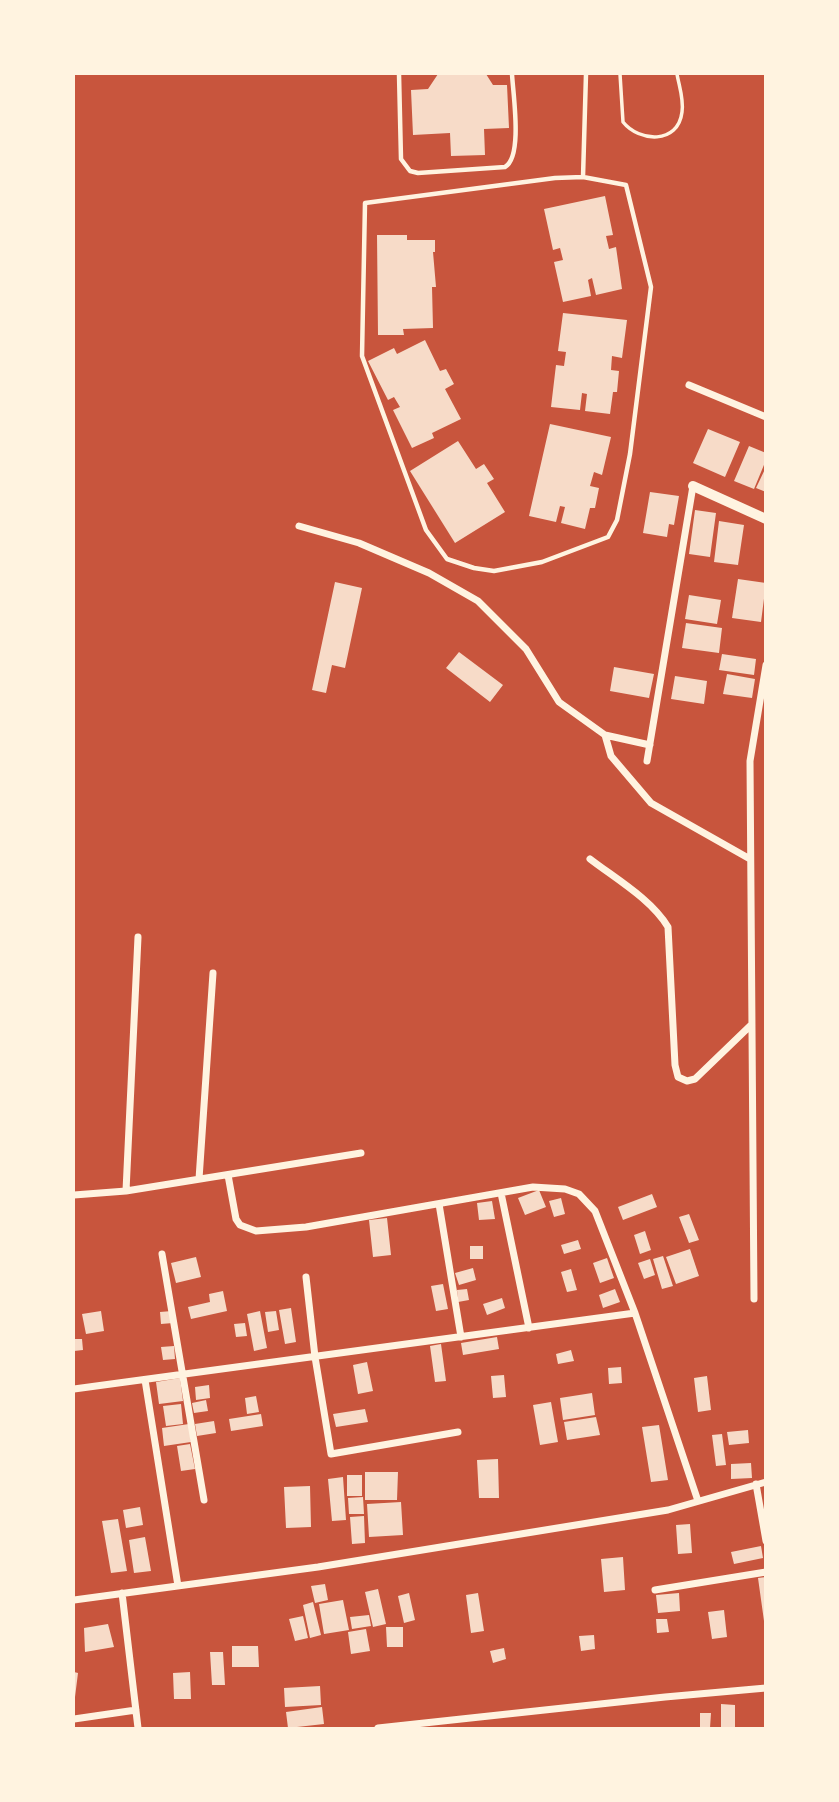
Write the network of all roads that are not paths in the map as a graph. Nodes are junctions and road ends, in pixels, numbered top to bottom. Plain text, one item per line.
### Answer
1 (399, 74) edge
2 (512, 74) edge
3 (586, 74) edge
4 (583, 177) junction
5 (689, 385) dead end
6 (765, 417) edge
7 (693, 486) joint
8 (765, 519) edge
9 (299, 526) dead end
10 (765, 665) edge
11 (605, 735) junction
12 (650, 745) junction
13 (648, 761) dead end
14 (590, 859) dead end
15 (750, 859) junction
16 (138, 937) dead end
17 (213, 973) dead end
18 (751, 1025) junction
19 (362, 1153) dead end
20 (228, 1175) junction
21 (200, 1179) junction
22 (126, 1191) junction
23 (501, 1193) junction
24 (74, 1195) edge
25 (439, 1203) junction
26 (162, 1254) dead end
27 (306, 1277) dead end
28 (754, 1299) dead end
29 (635, 1313) junction
30 (529, 1328) junction
31 (461, 1337) junction
32 (315, 1357) junction
33 (183, 1374) junction
34 (145, 1380) junction
35 (74, 1389) edge
36 (458, 1432) dead end
37 (765, 1482) edge
38 (756, 1484) junction
39 (204, 1500) dead end
40 (698, 1502) junction
41 (765, 1541) edge
42 (765, 1572) edge
43 (178, 1586) junction
44 (655, 1590) dead end
45 (122, 1593) junction
46 (74, 1600) edge
47 (765, 1688) edge
48 (136, 1710) junction
49 (74, 1719) edge
50 (138, 1728) edge
51 (377, 1728) edge

1 - 2 lane
3 - 4 lane
4 - 4 lane
5 - 6 street
7 - 8 street
7 - 12 street
9 - 11 street
10 - 15 street
11 - 12 street
11 - 15 street
12 - 13 street
14 - 18 street
15 - 18 street
16 - 22 street
17 - 21 street
18 - 28 street
19 - 20 street
20 - 21 street
20 - 25 street
21 - 22 street
22 - 24 street
23 - 25 street
23 - 29 street
23 - 30 street
25 - 31 street
26 - 33 street
27 - 32 street
29 - 30 street
29 - 40 street
30 - 31 street
31 - 32 street
32 - 33 street
32 - 36 street
33 - 34 street
33 - 39 street
34 - 35 street
34 - 43 street
37 - 38 street
38 - 40 street
38 - 41 street
40 - 43 street
42 - 44 street
43 - 45 street
45 - 46 street
45 - 48 street
47 - 51 street
48 - 49 street
48 - 50 street

